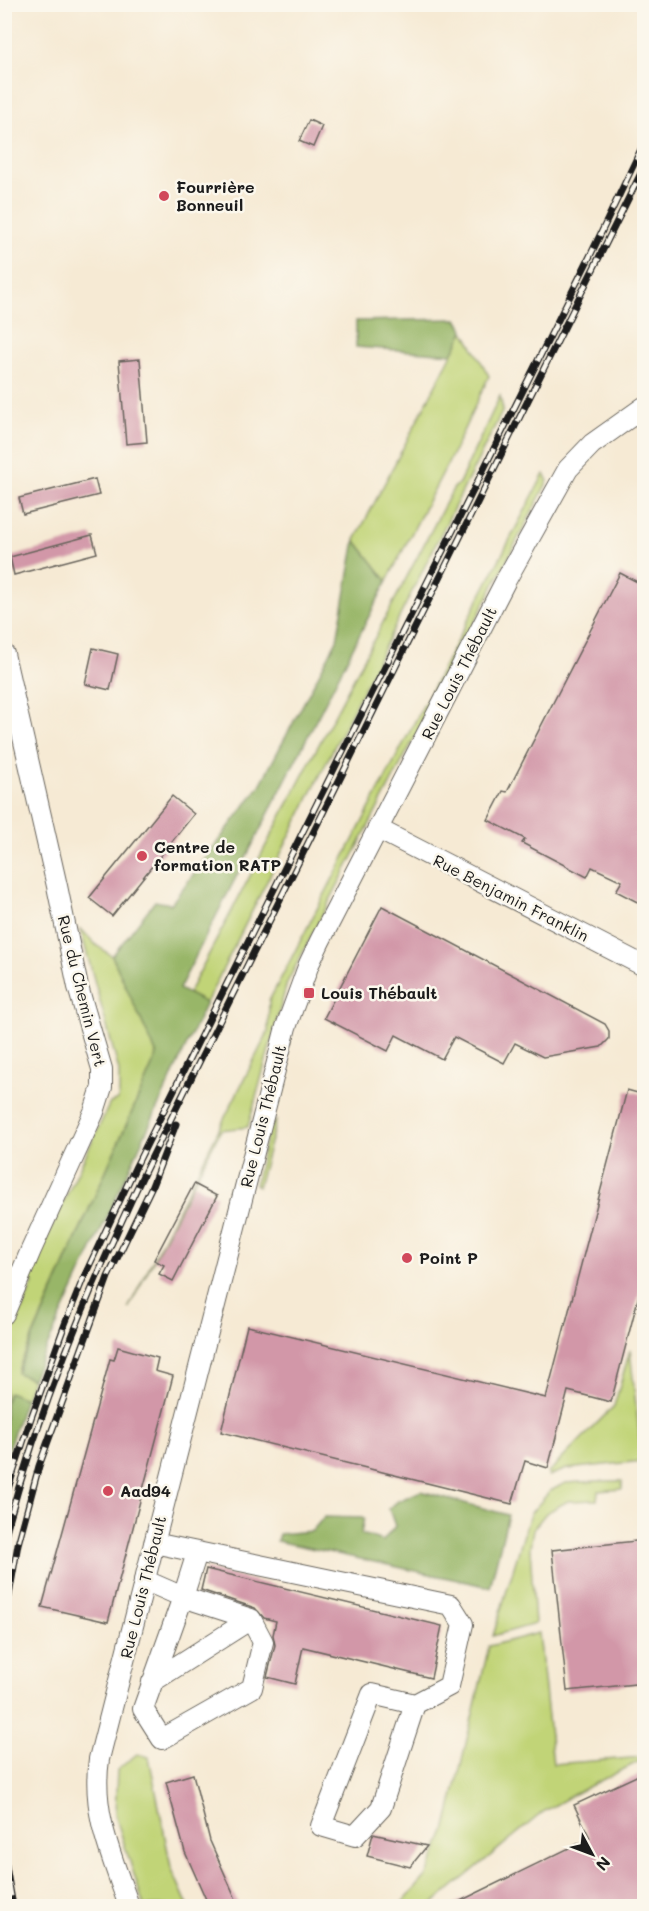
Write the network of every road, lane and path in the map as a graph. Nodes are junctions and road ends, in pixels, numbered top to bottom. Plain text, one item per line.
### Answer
1 (645, 407) edge
2 (4, 654) edge
3 (378, 829) junction
4 (645, 966) edge
5 (4, 1314) edge
6 (154, 1543) junction
7 (197, 1553) junction
8 (144, 1580) junction
9 (183, 1596) junction
10 (251, 1618) junction
11 (152, 1682) junction
12 (415, 1704) junction
13 (129, 1906) edge

1 - 3 street, Rue Louis Thébault
2 - 5 street, Rue du Chemin Vert
3 - 4 street, Rue Benjamin Franklin
3 - 6 street, Rue Louis Thébault
6 - 7 street
6 - 8 street, Rue Louis Thébault
7 - 9 street
7 - 12 street
8 - 9 street
8 - 13 street, Rue Louis Thébault
9 - 10 street
9 - 11 street
10 - 11 street
10 - 11 street
12 - 12 street

